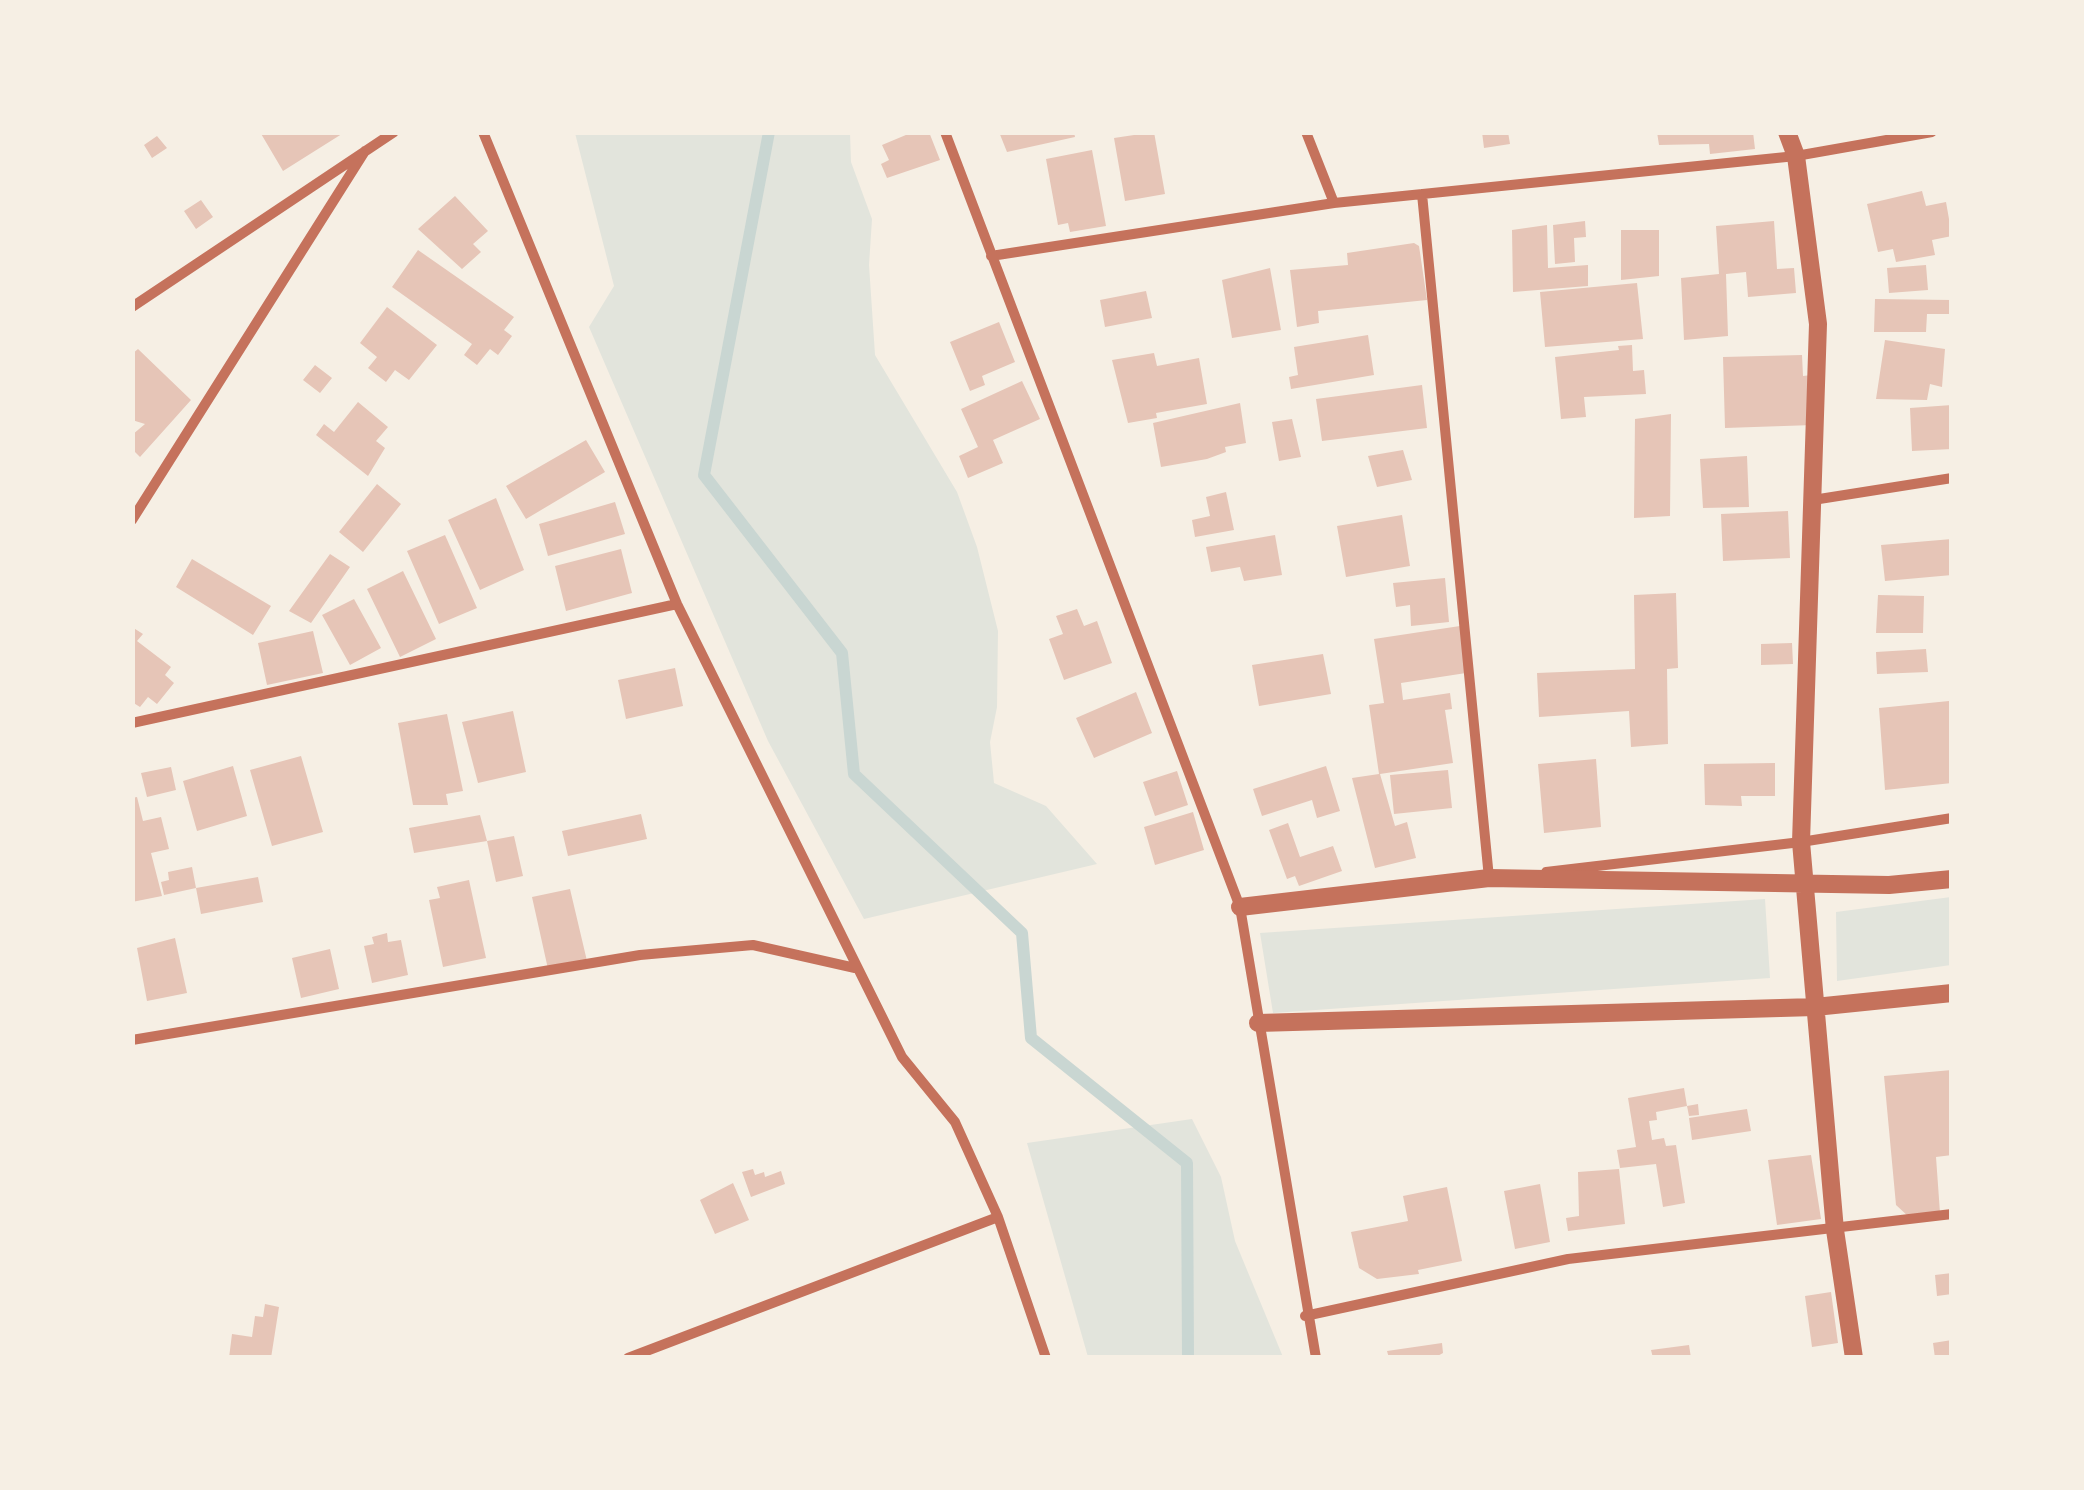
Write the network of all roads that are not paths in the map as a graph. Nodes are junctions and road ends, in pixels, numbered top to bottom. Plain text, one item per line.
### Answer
1 (394, 132) edge
2 (483, 132) edge
3 (945, 132) edge
4 (1306, 132) edge
5 (1788, 132) edge
6 (1932, 132) edge
7 (364, 151) junction
8 (1796, 156) junction
9 (1422, 194) junction
10 (1334, 203) junction
11 (991, 256) junction
12 (132, 307) edge
13 (1952, 478) edge
14 (1813, 500) junction
15 (132, 520) edge
16 (677, 604) junction
17 (132, 724) edge
18 (1952, 818) edge
19 (1801, 842) junction
20 (1489, 878) junction
21 (1952, 879) edge
22 (1805, 884) junction
23 (1240, 907) junction
24 (856, 968) junction
25 (1952, 993) edge
26 (1815, 1006) junction
27 (1258, 1023) junction
28 (132, 1040) edge
29 (1952, 1214) edge
30 (998, 1217) junction
31 (1835, 1230) junction
32 (1305, 1316) junction
33 (628, 1358) edge
34 (1046, 1358) edge
35 (1316, 1358) edge
36 (1854, 1358) edge

1 - 7 street
2 - 16 street
3 - 11 street
4 - 10 street
5 - 8 street
6 - 8 street
7 - 12 street
7 - 15 street
8 - 9 street
8 - 14 street
9 - 10 street
9 - 20 street
10 - 11 street
11 - 23 street
13 - 14 street
14 - 19 street
16 - 17 street
16 - 24 street
18 - 19 street
19 - 20 street
19 - 22 street
20 - 22 street
20 - 23 street
21 - 22 street
22 - 26 street
23 - 27 street
24 - 28 street
24 - 30 street
25 - 26 street
26 - 27 street
26 - 31 street
27 - 32 street
29 - 31 street
30 - 33 street
30 - 34 street
31 - 32 street
31 - 36 street
32 - 35 street

